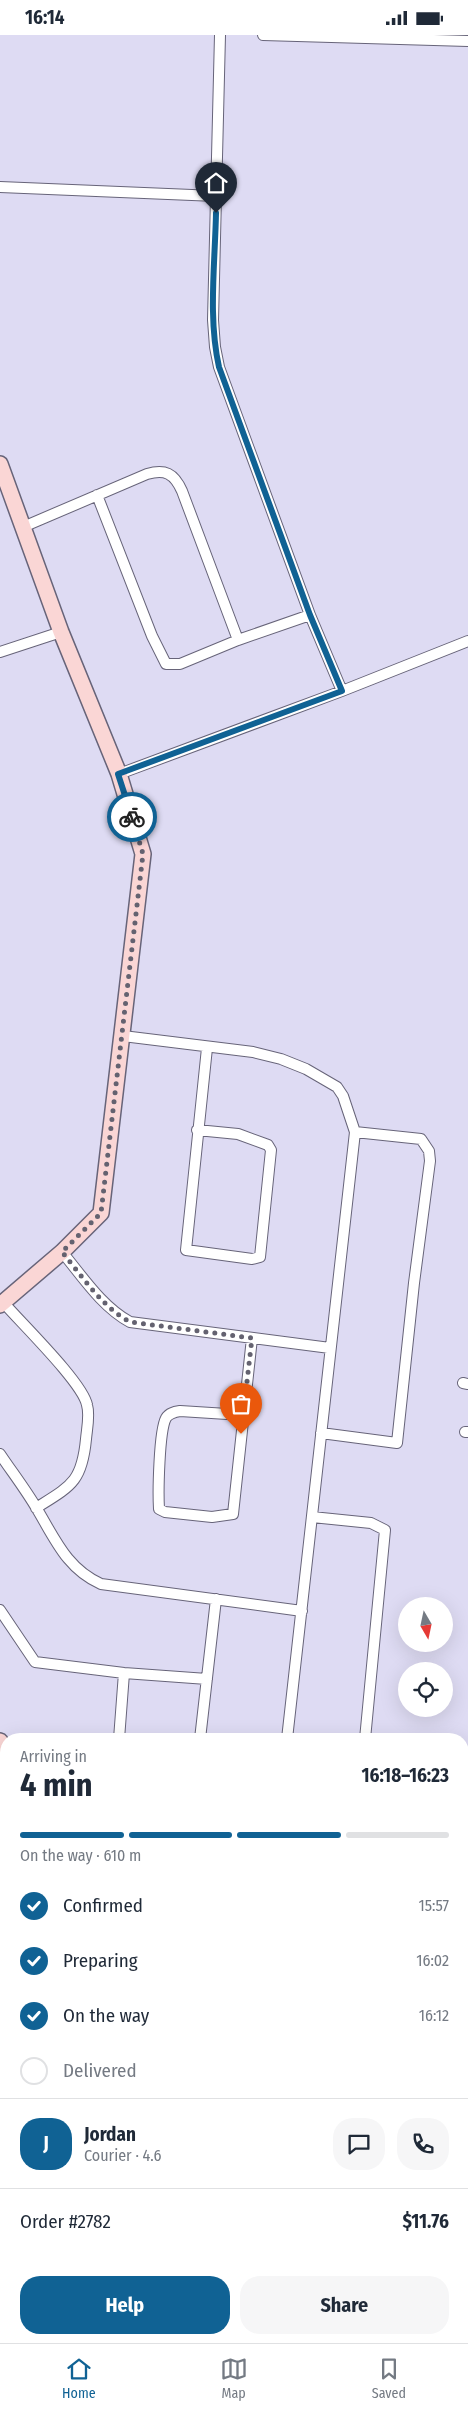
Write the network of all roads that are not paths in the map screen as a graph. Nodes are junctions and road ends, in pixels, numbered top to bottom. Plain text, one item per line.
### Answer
1 (220, 35) edge
2 (263, 35) edge
3 (468, 41) edge
4 (0, 187) edge
5 (216, 196) junction
6 (0, 464) edge
7 (97, 495) junction
8 (24, 527) junction
9 (310, 615) junction
10 (61, 632) junction
11 (238, 641) junction
12 (468, 641) edge
13 (0, 652) edge
14 (342, 691) junction
15 (118, 774) junction
16 (123, 1036) junction
17 (207, 1048) junction
18 (197, 1130) junction
19 (355, 1132) junction
20 (62, 1252) junction
21 (2, 1304) edge
22 (252, 1338) junction
23 (330, 1348) junction
24 (243, 1415) junction
25 (321, 1433) junction
26 (0, 1454) edge
27 (36, 1508) junction
28 (312, 1517) junction
29 (216, 1599) junction
30 (0, 1610) edge
31 (302, 1611) junction
32 (124, 1673) junction
33 (207, 1679) junction
34 (119, 1733) edge
35 (201, 1733) edge
36 (287, 1733) edge
37 (366, 1733) edge

1 - 5 street
2 - 3 street
4 - 5 street
5 - 9 street
6 - 8 street
7 - 8 street
7 - 11 street
7 - 11 street
8 - 10 street
9 - 11 street
9 - 14 street
10 - 13 street
10 - 15 street
12 - 14 street
14 - 15 street
15 - 16 street
16 - 17 street
16 - 20 street
17 - 18 street
17 - 19 street
18 - 18 street
19 - 23 street
19 - 25 street
20 - 21 street
20 - 22 street
21 - 27 street
22 - 23 street
22 - 24 street
23 - 25 street
24 - 24 street
25 - 28 street
26 - 27 street
27 - 29 street
28 - 31 street
28 - 37 street
29 - 31 street
29 - 33 street
30 - 32 street
31 - 36 street
32 - 33 street
32 - 34 street
33 - 35 street

